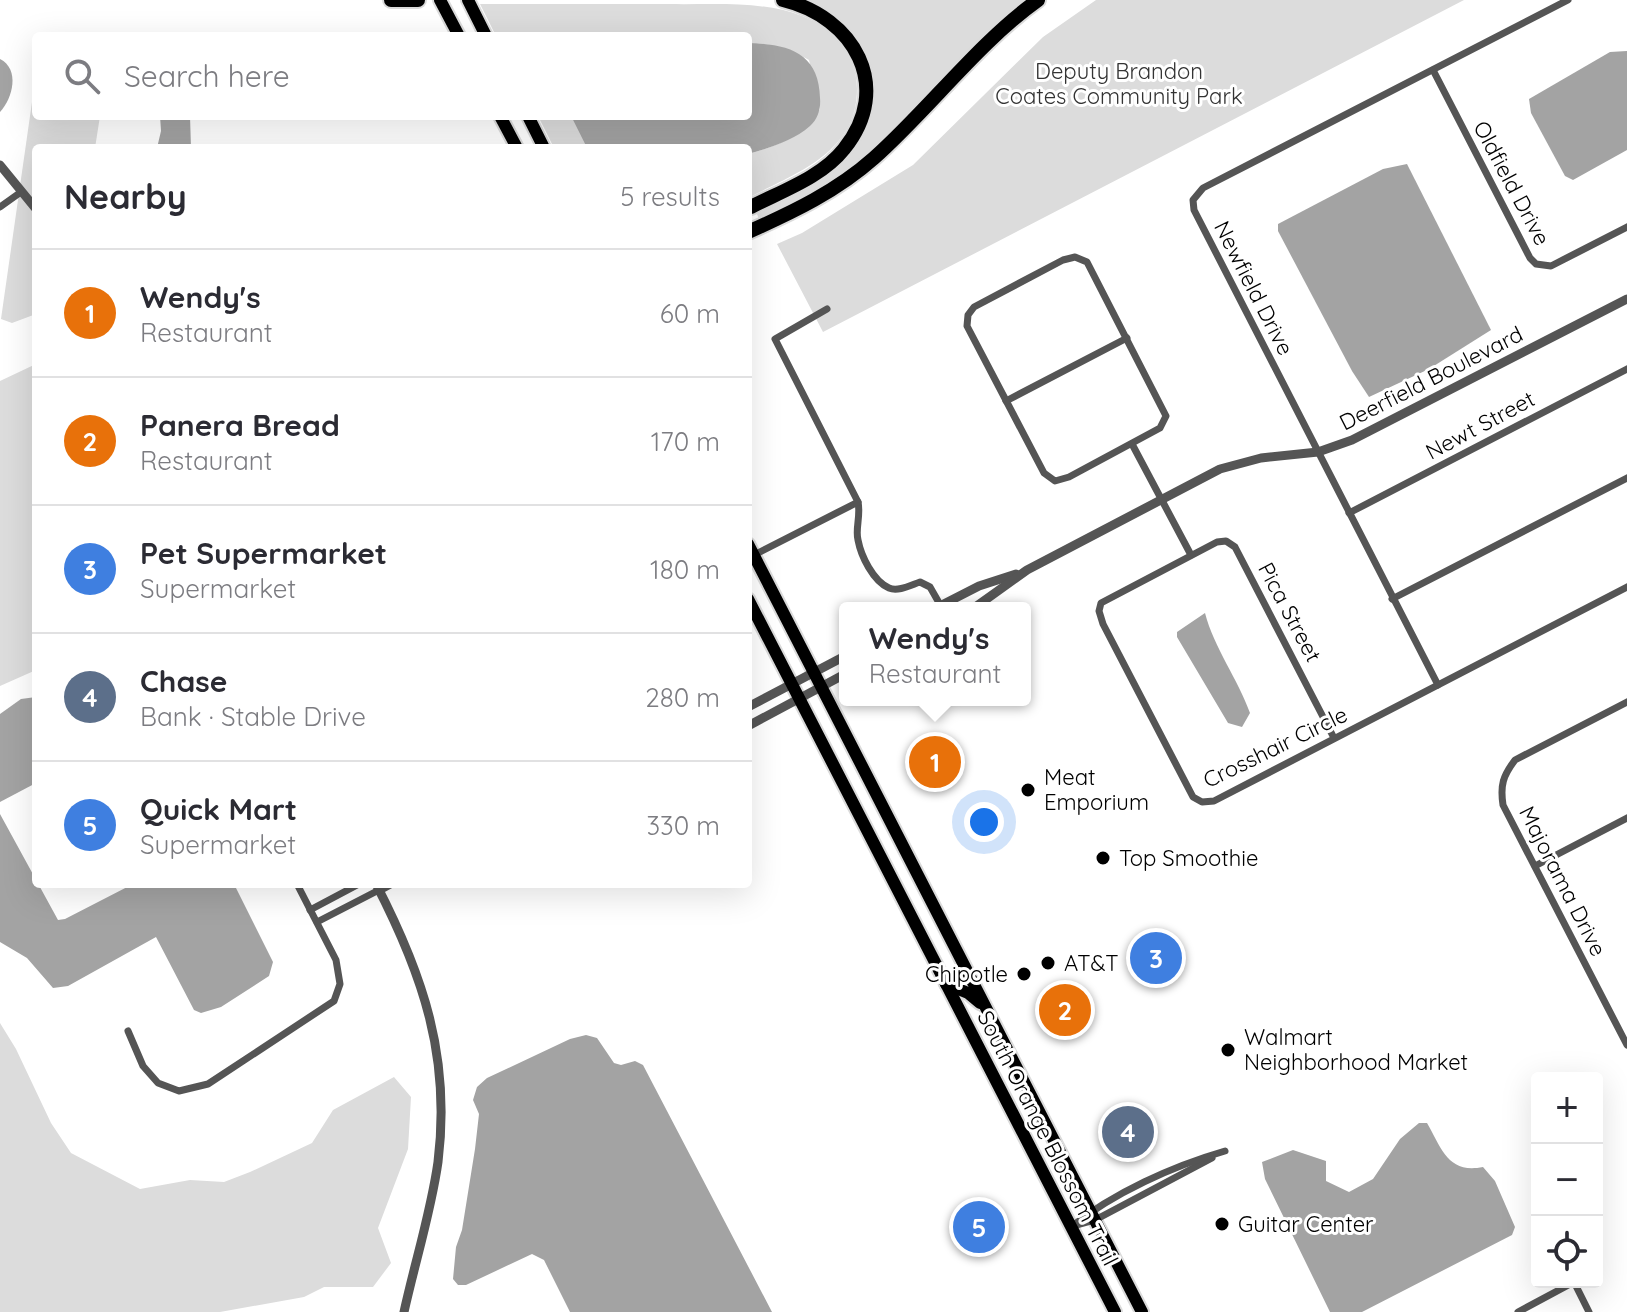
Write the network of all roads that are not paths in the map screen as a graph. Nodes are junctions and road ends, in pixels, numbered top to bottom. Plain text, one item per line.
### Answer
1 (391, 0) edge
2 (410, 0) edge
3 (418, 0) edge
4 (440, 0) edge
5 (468, 0) edge
6 (783, 0) edge
7 (1038, 0) edge
8 (1568, 0) edge
9 (457, 32) edge
10 (484, 32) edge
11 (1433, 70) junction
12 (502, 120) edge
13 (530, 120) edge
14 (515, 144) edge
15 (542, 144) edge
16 (0, 165) edge
17 (0, 174) edge
18 (21, 192) junction
19 (32, 204) edge
20 (752, 206) edge
21 (0, 207) edge
22 (1627, 227) edge
23 (752, 230) edge
24 (1627, 299) edge
25 (827, 309) dead end
26 (1127, 338) junction
27 (1627, 369) edge
28 (1006, 401) junction
29 (1132, 444) junction
30 (1318, 452) junction
31 (1627, 478) edge
32 (1161, 499) junction
33 (858, 502) junction
34 (1349, 513) junction
35 (752, 550) edge
36 (752, 552) edge
37 (1191, 555) junction
38 (1027, 570) junction
39 (1627, 587) edge
40 (1392, 599) junction
41 (938, 602) edge
42 (949, 602) edge
43 (982, 602) edge
44 (752, 607) edge
45 (839, 659) edge
46 (814, 673) junction
47 (839, 677) edge
48 (792, 685) junction
49 (1438, 685) junction
50 (821, 687) junction
51 (799, 699) junction
52 (1627, 702) edge
53 (752, 705) edge
54 (752, 724) edge
55 (1334, 738) junction
56 (1627, 818) edge
57 (1535, 866) junction
58 (299, 888) edge
59 (351, 888) edge
60 (376, 888) edge
61 (378, 888) edge
62 (310, 910) junction
63 (317, 922) junction
64 (946, 984) junction
65 (988, 1011) junction
66 (128, 1031) dead end
67 (1627, 1045) edge
68 (1093, 1215) junction
69 (1071, 1227) junction
70 (1563, 1288) edge
71 (1577, 1288) edge
72 (404, 1312) edge
73 (1115, 1312) edge
74 (1142, 1312) edge
75 (1518, 1312) edge
76 (1589, 1312) edge

1 - 2 highway
2 - 3 highway
4 - 9 main road
5 - 10 main road
6 - 20 highway
7 - 23 highway
8 - 11 street, Newfield Drive
11 - 22 street, Oldfield Drive
11 - 30 street, Newfield Drive
12 - 14 main road
13 - 15 main road
16 - 18 street
17 - 18 street
18 - 19 street
18 - 21 street
24 - 30 street, Deerfield Boulevard
25 - 33 street
26 - 28 street
26 - 28 street
26 - 29 street
27 - 34 street, Newt Street
28 - 29 street
29 - 32 street
30 - 32 street, Deerfield Boulevard
30 - 34 street, Newfield Drive
31 - 40 street
32 - 37 street
32 - 38 street, Deerfield Boulevard
33 - 35 street
33 - 41 street
34 - 40 street, Newfield Drive
36 - 46 main road, South Orange Blossom Trail
37 - 55 street, Pica Street
37 - 55 street, Crosshair Circle
38 - 42 street, Deerfield Boulevard
38 - 43 street, Deerfield Boulevard
39 - 49 street, Crosshair Circle
40 - 49 street, Newfield Drive
44 - 48 main road, South Orange Blossom Trail
45 - 46 street
46 - 48 street
46 - 50 main road, South Orange Blossom Trail
47 - 50 street
48 - 51 main road, South Orange Blossom Trail
48 - 53 street
49 - 55 street, Crosshair Circle
50 - 51 street
50 - 65 main road, South Orange Blossom Trail
51 - 54 street
51 - 64 main road, South Orange Blossom Trail
52 - 57 street, Majorama Drive
56 - 57 street
57 - 67 street, Majorama Drive
58 - 62 street
59 - 62 street
60 - 63 street
61 - 72 street
62 - 63 street
63 - 66 street
64 - 65 main road
64 - 69 main road, South Orange Blossom Trail
65 - 68 main road, South Orange Blossom Trail
68 - 68 street
68 - 69 street
68 - 74 main road, South Orange Blossom Trail
69 - 73 main road, South Orange Blossom Trail
70 - 75 street
71 - 76 street

